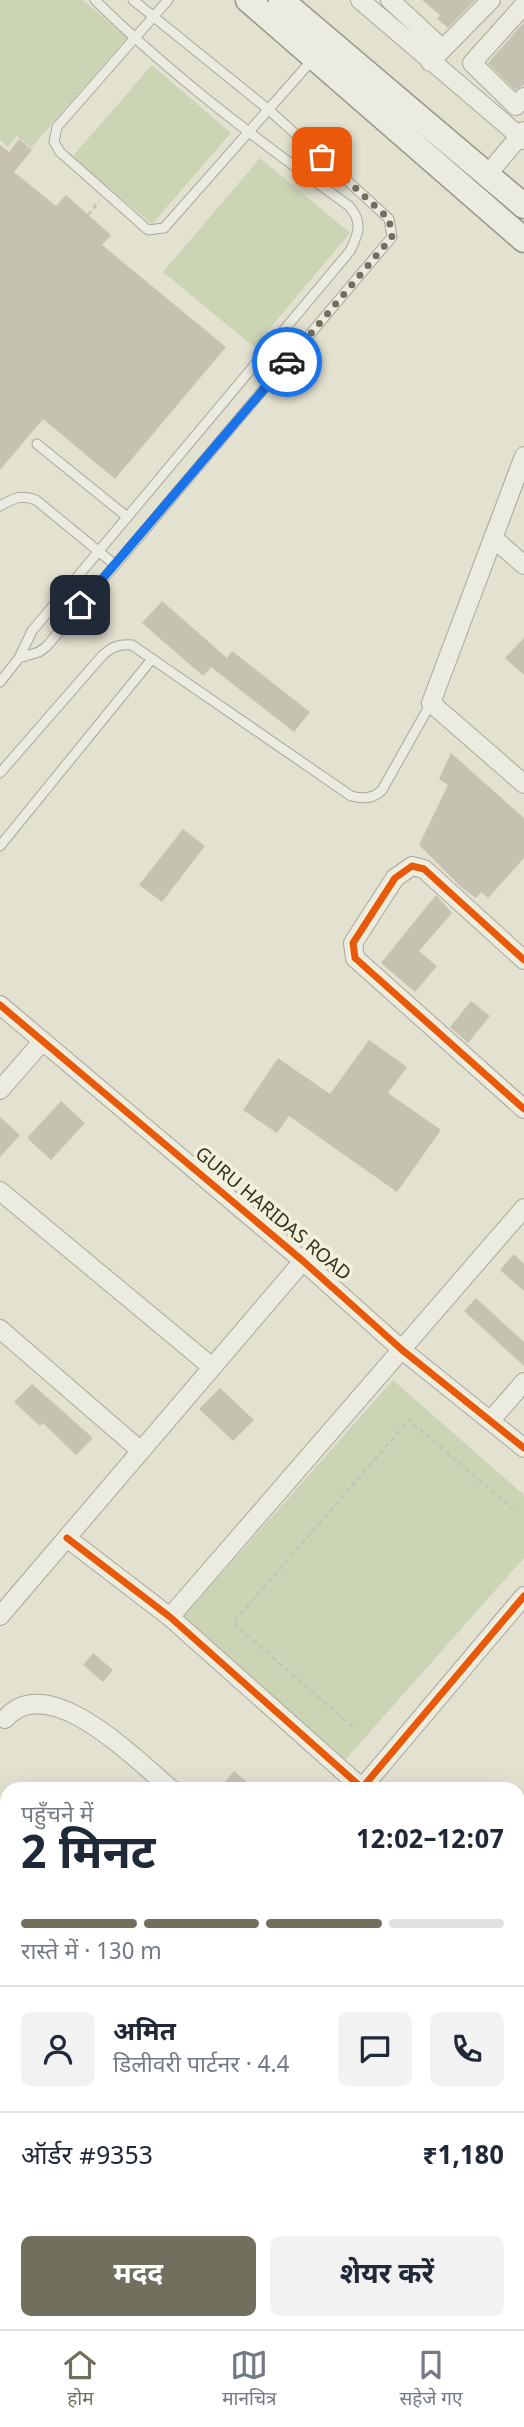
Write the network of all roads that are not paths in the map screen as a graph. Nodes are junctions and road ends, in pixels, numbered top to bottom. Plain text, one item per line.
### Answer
1 (95, 0) edge
2 (132, 0) edge
3 (168, 0) edge
4 (248, 0) edge
5 (281, 0) edge
6 (389, 0) edge
7 (491, 0) edge
8 (366, 4) edge
9 (524, 5) edge
10 (153, 19) junction
11 (135, 40) junction
12 (443, 48) junction
13 (314, 57) junction
14 (429, 62) junction
15 (524, 97) edge
16 (269, 110) junction
17 (248, 134) junction
18 (522, 136) edge
19 (487, 175) junction
20 (524, 206) edge
21 (524, 240) edge
22 (37, 444) dead end
23 (524, 456) edge
24 (0, 506) edge
25 (126, 516) junction
26 (493, 538) junction
27 (98, 551) junction
28 (114, 564) junction
29 (524, 565) edge
30 (19, 658) junction
31 (152, 659) junction
32 (0, 682) edge
33 (431, 704) junction
34 (0, 773) edge
35 (524, 784) edge
36 (0, 846) edge
37 (524, 960) edge
38 (0, 1005) edge
39 (41, 1042) junction
40 (0, 1090) edge
41 (524, 1109) edge
42 (0, 1191) edge
43 (524, 1208) edge
44 (303, 1261) junction
45 (0, 1329) edge
46 (401, 1349) junction
47 (212, 1367) junction
48 (524, 1382) edge
49 (491, 1420) junction
50 (524, 1448) edge
51 (141, 1451) junction
52 (66, 1538) junction
53 (524, 1596) edge
54 (0, 1616) edge
55 (170, 1617) junction
56 (5, 1718) dead end
57 (163, 1782) edge
58 (355, 1782) edge
59 (367, 1782) edge

1 - 11 lane
2 - 10 lane
3 - 10 lane
4 - 13 main road
5 - 19 main road
6 - 8 street
6 - 12 street
7 - 12 street
8 - 14 street
9 - 15 street
10 - 11 lane
10 - 16 lane
11 - 17 lane
11 - 17 lane
12 - 14 street
13 - 16 lane
13 - 21 main road
14 - 18 street
16 - 17 lane
16 - 28 lane
17 - 25 lane
18 - 19 street
19 - 20 main road
22 - 25 lane
23 - 26 street
24 - 27 lane
25 - 27 lane
26 - 29 street
26 - 33 street
27 - 28 lane
27 - 30 lane
28 - 30 lane
30 - 32 lane
31 - 33 lane
31 - 34 lane
31 - 36 lane
33 - 35 street
37 - 41 street
38 - 39 street, GURU HARIDAS ROAD
39 - 40 street
39 - 44 street, GURU HARIDAS ROAD
42 - 47 street
43 - 46 street
44 - 46 street, GURU HARIDAS ROAD
44 - 47 street
45 - 51 street
46 - 49 street, GURU HARIDAS ROAD
46 - 55 street
47 - 51 street
48 - 49 street
49 - 50 street, GURU HARIDAS ROAD
51 - 52 street
52 - 54 street
52 - 55 street
53 - 59 street
55 - 58 street
56 - 57 street

